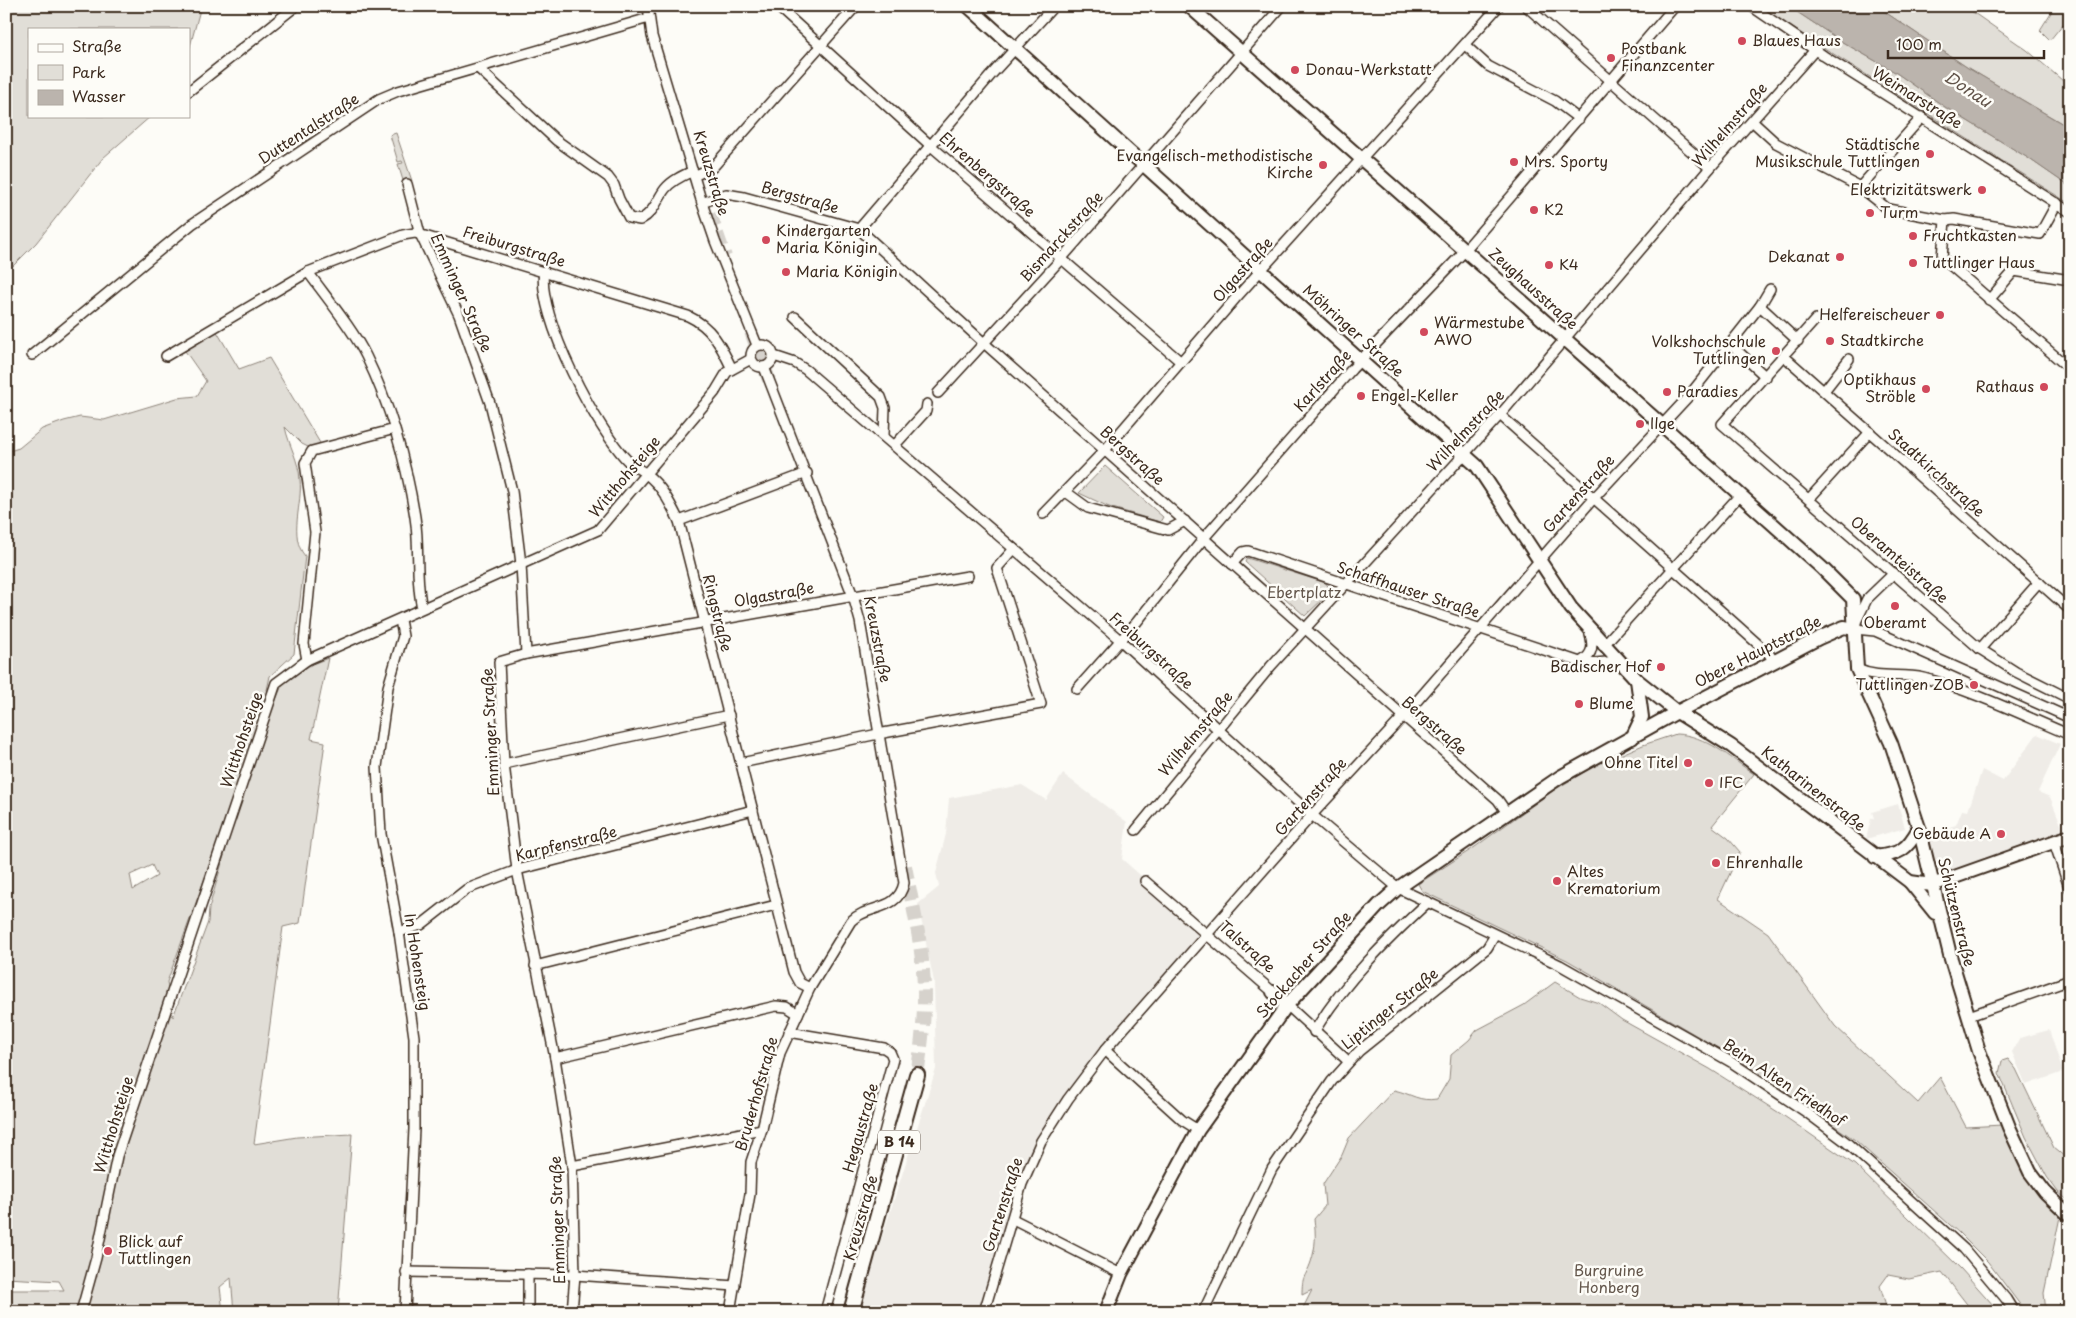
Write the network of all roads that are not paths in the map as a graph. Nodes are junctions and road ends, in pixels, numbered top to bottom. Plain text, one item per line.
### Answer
1 (296, 6) edge
2 (648, 6) edge
3 (777, 6) edge
4 (856, 6) edge
5 (968, 6) edge
6 (1054, 6) edge
7 (1189, 6) edge
8 (1282, 6) edge
9 (1500, 6) edge
10 (1526, 6) edge
11 (1675, 6) edge
12 (1751, 6) edge
13 (649, 18) junction
14 (1465, 45) junction
15 (820, 46) junction
16 (1015, 48) junction
17 (1815, 50) junction
18 (1241, 52) junction
19 (479, 69) junction
20 (1611, 81) junction
21 (190, 90) edge
22 (1922, 117) junction
23 (1579, 119) junction
24 (1752, 121) junction
25 (930, 145) junction
26 (1361, 159) junction
27 (1144, 164) junction
28 (1710, 168) junction
29 (693, 173) junction
30 (407, 184) dead end
31 (1860, 187) junction
32 (702, 203) junction
33 (2056, 203) junction
34 (2070, 212) edge
35 (1945, 220) junction
36 (860, 230) junction
37 (420, 234) junction
38 (1465, 250) junction
39 (1062, 258) junction
40 (1262, 270) junction
41 (544, 271) junction
42 (308, 272) junction
43 (2070, 280) edge
44 (1770, 289) dead end
45 (1989, 300) junction
46 (1760, 306) junction
47 (795, 317) dead end
48 (1816, 319) dead end
49 (1565, 340) junction
50 (1798, 341) junction
51 (984, 343) junction
52 (1730, 344) junction
53 (757, 345) junction
54 (32, 356) dead end
55 (166, 356) dead end
56 (774, 356) junction
57 (1784, 357) junction
58 (751, 359) junction
59 (1360, 360) junction
60 (1849, 360) dead end
61 (1181, 362) junction
62 (764, 367) junction
63 (732, 369) junction
64 (2070, 369) edge
65 (1766, 377) junction
66 (1824, 391) junction
67 (938, 392) dead end
68 (927, 404) dead end
69 (1500, 416) junction
70 (1662, 425) junction
71 (395, 428) junction
72 (1870, 432) junction
73 (884, 435) junction
74 (895, 445) junction
75 (1105, 450) junction
76 (1466, 455) junction
77 (646, 473) junction
78 (806, 473) junction
79 (1066, 492) junction
80 (1739, 496) junction
81 (1593, 499) junction
82 (1809, 499) junction
83 (1044, 514) dead end
84 (679, 521) junction
85 (1185, 521) junction
86 (1204, 538) junction
87 (1014, 549) junction
88 (1538, 562) junction
89 (522, 564) junction
90 (1232, 564) junction
91 (1674, 569) junction
92 (1894, 574) junction
93 (968, 576) dead end
94 (2039, 582) junction
95 (1345, 584) junction
96 (853, 596) junction
97 (1853, 600) joint
98 (422, 608) junction
99 (2070, 610) edge
100 (400, 620) junction
101 (705, 621) junction
102 (1855, 627) junction
103 (1481, 628) junction
104 (1305, 630) junction
105 (1589, 630) junction
106 (1120, 640) junction
107 (1603, 646) junction
108 (1980, 649) junction
109 (526, 654) junction
110 (307, 660) junction
111 (1618, 661) junction
112 (1580, 662) junction
113 (1774, 662) junction
114 (1857, 669) junction
115 (1636, 680) junction
116 (1077, 689) dead end
117 (2070, 699) edge
118 (1677, 712) junction
119 (729, 716) junction
120 (1403, 717) junction
121 (2070, 718) edge
122 (1218, 730) junction
123 (878, 734) junction
124 (2070, 735) edge
125 (1632, 738) junction
126 (741, 763) junction
127 (504, 764) junction
128 (753, 810) junction
129 (1507, 813) junction
130 (1312, 815) junction
131 (1919, 828) junction
132 (1136, 830) dead end
133 (2070, 836) edge
134 (2054, 842) junction
135 (1875, 857) junction
136 (517, 870) junction
137 (1145, 881) dead end
138 (1910, 882) junction
139 (1932, 885) junction
140 (1398, 888) junction
141 (2070, 890) edge
142 (898, 899) joint
143 (1428, 902) junction
144 (776, 904) junction
145 (1941, 922) junction
146 (399, 932) junction
147 (1208, 934) junction
148 (1495, 935) junction
149 (535, 966) junction
150 (2070, 980) edge
151 (810, 988) junction
152 (1273, 992) joint
153 (1287, 1005) junction
154 (798, 1014) junction
155 (1969, 1016) junction
156 (789, 1032) junction
157 (1314, 1032) junction
158 (1105, 1050) junction
159 (555, 1058) junction
160 (1348, 1061) junction
161 (917, 1075) tunnel mouth
162 (762, 1129) junction
163 (1198, 1130) junction
164 (572, 1166) junction
165 (2070, 1216) edge
166 (1013, 1220) junction
167 (406, 1272) junction
168 (528, 1274) junction
169 (1121, 1274) junction
170 (575, 1275) junction
171 (735, 1286) junction
172 (81, 1312) edge
173 (405, 1312) edge
174 (528, 1312) edge
175 (572, 1312) edge
176 (730, 1312) edge
177 (824, 1312) edge
178 (851, 1312) edge
179 (984, 1312) edge
180 (1106, 1312) edge
181 (1203, 1312) edge
182 (2014, 1312) edge

1 - 21 street
2 - 13 street, Kreuzstraße
3 - 15 street, Ehrenbergstraße
4 - 15 street
5 - 16 street, Möhringer Straße
6 - 16 street
7 - 18 street, Zeughausstraße
8 - 18 street, Bismarckstraße
9 - 14 street, Olgastraße
10 - 20 street
11 - 20 street, Karlstraße
12 - 17 street, Weimarstraße
13 - 19 street, Duttentalstraße
13 - 29 street, Kreuzstraße
14 - 23 street
14 - 26 street, Olgastraße
15 - 25 street, Ehrenbergstraße
15 - 29 street
16 - 25 street
16 - 27 street, Möhringer Straße
17 - 22 street, Weimarstraße
17 - 24 street, Wilhelmstraße
18 - 26 street, Zeughausstraße
18 - 27 street, Bismarckstraße
19 - 29 street
19 - 54 street, Duttentalstraße
20 - 23 street, Karlstraße
20 - 28 street
22 - 31 street
22 - 33 street, Weimarstraße
23 - 38 street, Karlstraße
24 - 28 street, Wilhelmstraße
24 - 31 street
25 - 36 street
25 - 39 street, Ehrenbergstraße
26 - 38 street, Zeughausstraße
26 - 40 street, Olgastraße
27 - 39 street, Bismarckstraße
27 - 40 street, Möhringer Straße
28 - 49 street, Wilhelmstraße
29 - 32 street, Kreuzstraße
30 - 37 street, Emminger Straße
31 - 35 street
32 - 36 street, Bergstraße
32 - 53 street, Kreuzstraße
33 - 34 street, Weimarstraße
33 - 35 street
35 - 45 street
36 - 51 street, Bergstraße
37 - 41 street, Freiburgstraße
37 - 42 street, Freiburgstraße
37 - 89 street, Emminger Straße
38 - 49 street, Zeughausstraße
38 - 59 street, Karlstraße
39 - 51 street, Bismarckstraße
39 - 61 street, Ehrenbergstraße
40 - 59 street, Möhringer Straße
40 - 61 street, Olgastraße
41 - 63 street, Freiburgstraße
41 - 77 street, Ringstraße
42 - 55 street, Freiburgstraße
42 - 71 street
43 - 45 street
44 - 46 street, Gartenstraße
45 - 64 street
46 - 50 street
46 - 52 street, Gartenstraße
47 - 73 street
48 - 50 street
49 - 69 street, Wilhelmstraße
49 - 70 street, Zeughausstraße
50 - 57 street
51 - 67 street, Bismarckstraße
51 - 75 street, Bergstraße
52 - 65 street
52 - 70 street, Gartenstraße
53 - 56 street
53 - 58 street
56 - 62 street
56 - 73 street, Freiburgstraße
57 - 65 street
57 - 66 street, Stadtkirchstraße
58 - 62 street
58 - 63 street, Witthohsteige
59 - 76 street, Möhringer Straße
59 - 86 street, Karlstraße
60 - 66 street
61 - 75 street, Olgastraße
62 - 78 street, Kreuzstraße
63 - 77 street, Witthohsteige
65 - 82 street, Oberamteistraße
66 - 72 street, Stadtkirchstraße
68 - 74 street
69 - 76 street, Wilhelmstraße
69 - 81 street
70 - 80 street, Zeughausstraße
70 - 81 street, Gartenstraße
71 - 98 street
71 - 110 street
72 - 82 street
72 - 94 street, Stadtkirchstraße
73 - 74 street, Freiburgstraße
74 - 87 street, Freiburgstraße
75 - 79 street, Olgastraße
75 - 85 street, Bergstraße
76 - 88 street, Möhringer Straße
76 - 95 street, Wilhelmstraße
77 - 84 street, Ringstraße
77 - 89 street, Witthohsteige
78 - 84 street
78 - 96 street, Kreuzstraße
79 - 83 street, Olgastraße
79 - 85 street
80 - 91 street
80 - 97 street, Zeughausstraße
81 - 88 street, Gartenstraße
81 - 91 street
82 - 92 street, Oberamteistraße
84 - 101 street, Ringstraße
85 - 86 street, Bergstraße
86 - 90 street, Bergstraße
86 - 106 street, Karlstraße
87 - 106 street, Freiburgstraße
87 - 123 street
88 - 103 street, Gartenstraße
88 - 105 street, Möhringer Straße
89 - 98 street, Witthohsteige
89 - 109 street, Emminger Straße
90 - 95 street, Schaffhauser Straße
90 - 104 street, Bergstraße
91 - 107 street
91 - 113 street
92 - 102 street
92 - 108 street, Oberamteistraße
93 - 96 street, Olgastraße
94 - 99 street, Stadtkirchstraße
94 - 108 street
95 - 103 street, Schaffhauser Straße
95 - 104 street, Wilhelmstraße
96 - 101 street, Olgastraße
96 - 123 street, Kreuzstraße
97 - 102 street, Schützenstraße
98 - 100 street, Witthohsteige
100 - 110 street, Witthohsteige
100 - 146 street, In Hohensteig
101 - 109 street, Olgastraße
101 - 119 street, Ringstraße
102 - 113 street, Obere Hauptstraße
102 - 114 street, Schützenstraße
102 - 121 street
103 - 112 street, Schaffhauser Straße
103 - 120 street, Gartenstraße
104 - 120 street, Bergstraße
104 - 122 street, Wilhelmstraße
105 - 107 street, Möhringer Straße
105 - 112 street
106 - 116 street, Karlstraße
106 - 122 street, Freiburgstraße
107 - 111 street, Möhringer Straße
108 - 117 street, Oberamteistraße
109 - 127 street, Emminger Straße
110 - 172 street, Witthohsteige
111 - 112 street, Schaffhauser Straße
111 - 115 street, Möhringer Straße
113 - 118 street, Obere Hauptstraße
114 - 124 street
114 - 131 street, Schützenstraße
115 - 118 street, Möhringer Straße
115 - 125 street
118 - 125 street, Stockacher Straße
118 - 135 street, Katharinenstraße
119 - 126 street, Ringstraße
119 - 127 street
120 - 129 street, Bergstraße
120 - 130 street, Gartenstraße
122 - 130 street, Freiburgstraße
122 - 132 street, Wilhelmstraße
123 - 126 street
123 - 142 street, Kreuzstraße
125 - 129 street, Stockacher Straße
126 - 128 street, Ringstraße
127 - 136 street, Emminger Straße
128 - 136 street, Karpfenstraße
128 - 144 street, Ringstraße
129 - 140 street, Stockacher Straße
130 - 140 street, Freiburgstraße
130 - 147 street, Gartenstraße
131 - 135 street
131 - 139 street, Schützenstraße
133 - 134 street
134 - 139 street
134 - 141 street
135 - 138 street, Katharinenstraße
136 - 146 street, Karpfenstraße
136 - 149 street, Emminger Straße
137 - 147 street, Talstraße
138 - 139 street, Katharinenstraße
138 - 145 street
139 - 145 street, Schützenstraße
140 - 143 street
140 - 153 street, Stockacher Straße
142 - 151 street, Bruderhofstraße
143 - 148 street
143 - 157 street
144 - 149 street
144 - 151 street, Ringstraße
145 - 155 street, Schützenstraße
146 - 167 street, In Hohensteig
147 - 152 street, Talstraße
147 - 158 street, Gartenstraße
148 - 160 street, Liptinger Straße
148 - 182 street, Beim Alten Friedhof
149 - 159 street, Emminger Straße
150 - 155 street
151 - 154 street, Bruderhofstraße
152 - 153 street, Talstraße
153 - 157 street, Talstraße
153 - 163 street, Stockacher Straße
154 - 156 street, Bruderhofstraße
154 - 159 street
155 - 165 street, Schützenstraße
156 - 162 street, Bruderhofstraße
156 - 177 street, Hegaustraße
157 - 160 street, Talstraße
158 - 163 street
158 - 166 street, Gartenstraße
159 - 164 street, Emminger Straße
160 - 181 street, Liptinger Straße
161 - 178 main road, Kreuzstraße / B 14
162 - 164 street
162 - 171 street, Bruderhofstraße
163 - 169 street, Stockacher Straße
164 - 170 street, Emminger Straße
166 - 169 street
166 - 179 street, Gartenstraße
167 - 168 street
167 - 173 street, In Hohensteig
168 - 170 street
168 - 174 street
169 - 180 street, Stockacher Straße
170 - 171 street
170 - 175 street, Emminger Straße
171 - 176 street, Bruderhofstraße

